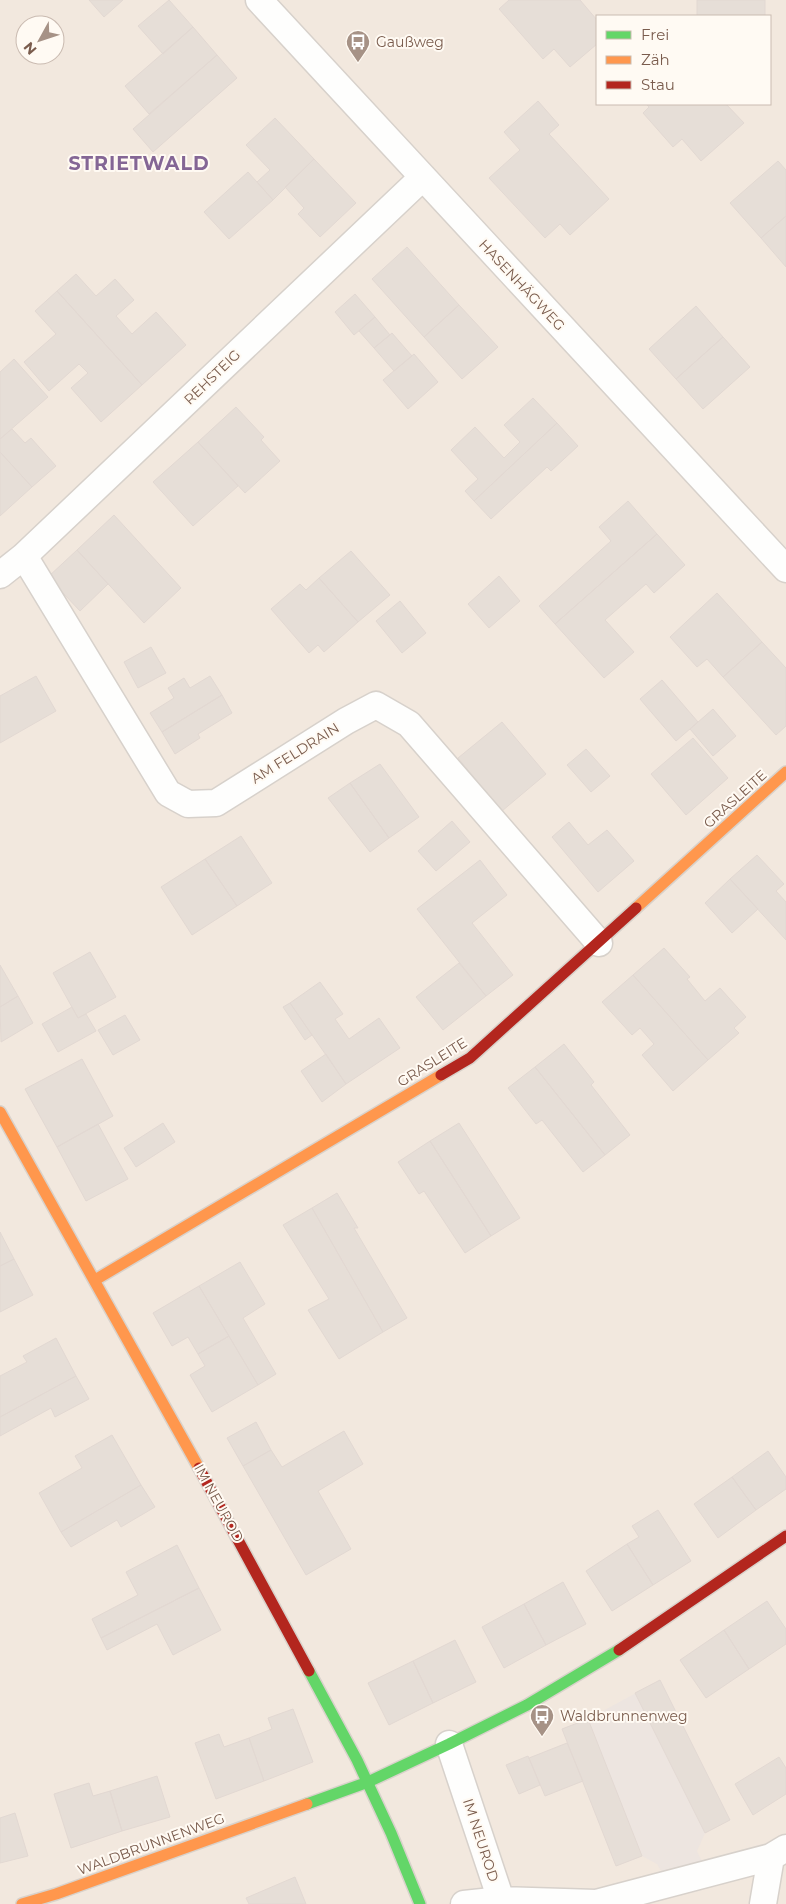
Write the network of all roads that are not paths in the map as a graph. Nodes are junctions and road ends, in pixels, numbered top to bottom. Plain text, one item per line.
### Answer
1 (259, 0) edge
2 (423, 178) junction
3 (24, 556) junction
4 (786, 569) edge
5 (0, 575) edge
6 (786, 772) edge
7 (599, 943) junction
8 (0, 1112) edge
9 (95, 1280) junction
10 (786, 1536) edge
11 (449, 1744) junction
12 (368, 1782) junction
13 (779, 1852) edge
14 (57, 1899) edge
15 (501, 1900) junction
16 (22, 1904) edge
17 (420, 1904) edge
18 (464, 1904) edge
19 (763, 1904) edge

1 - 2 street, HASENHÄGWEG
2 - 3 street, REHSTEIG
2 - 4 street, HASENHÄGWEG
3 - 5 street, REHSTEIG
3 - 7 street, AM FELDRAIN
6 - 7 street, GRASLEITE
7 - 9 street, GRASLEITE
8 - 9 street, IM NEUROD
9 - 12 street, IM NEUROD
10 - 11 street, WALDBRUNNENWEG
11 - 12 street, WALDBRUNNENWEG
11 - 15 street, IM NEUROD
12 - 14 street, WALDBRUNNENWEG
12 - 17 street, IM NEUROD
13 - 15 street
13 - 19 street
14 - 16 street, WALDBRUNNENWEG
15 - 18 street, IM NEUROD

